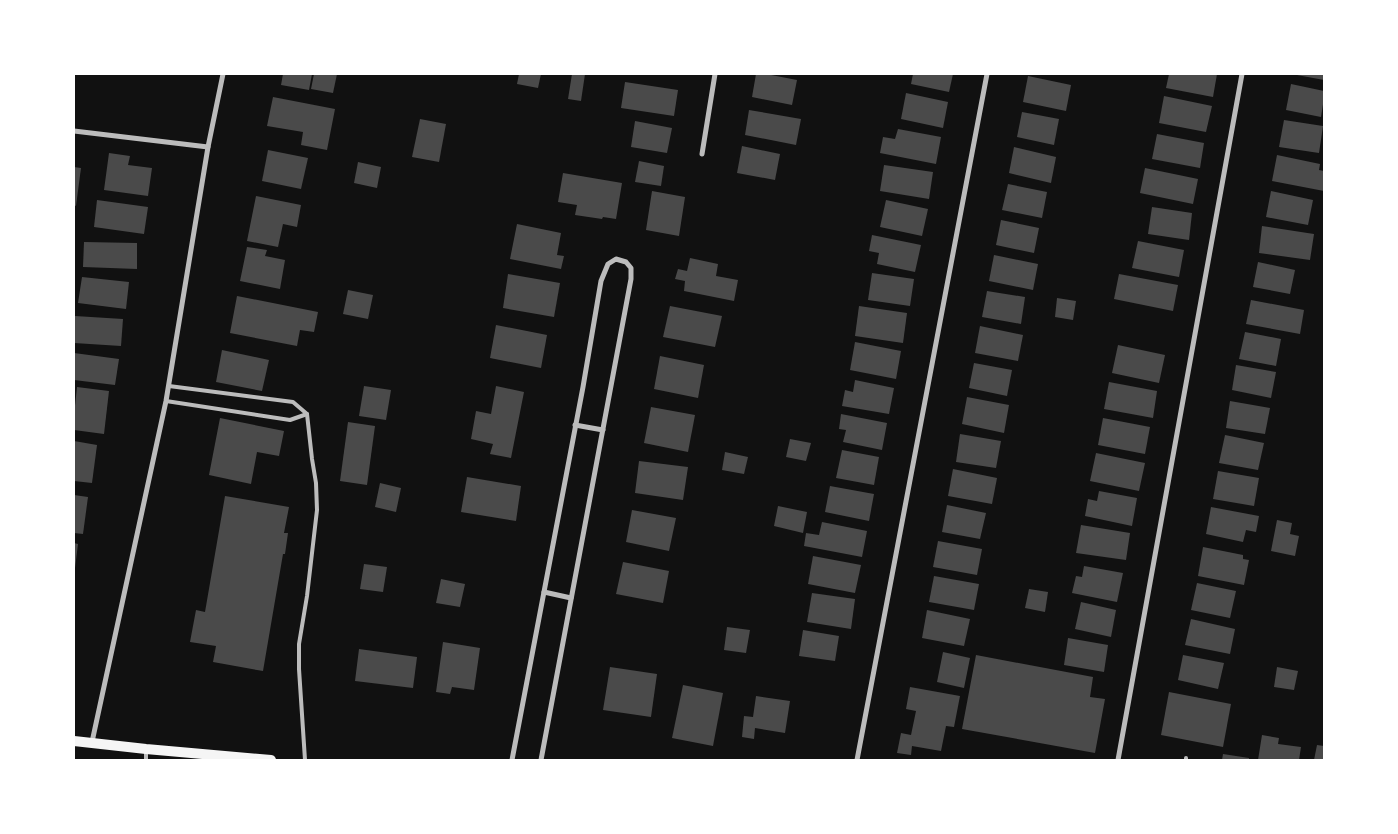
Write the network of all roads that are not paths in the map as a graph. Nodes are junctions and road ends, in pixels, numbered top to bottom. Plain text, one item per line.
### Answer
1 (223, 74) edge
2 (715, 74) edge
3 (987, 74) edge
4 (1242, 74) edge
5 (74, 131) edge
6 (208, 147) junction
7 (702, 154) dead end
8 (169, 386) junction
9 (166, 401) junction
10 (308, 414) junction
11 (575, 425) junction
12 (603, 430) junction
13 (544, 592) junction
14 (571, 598) junction
15 (74, 741) edge
16 (92, 742) junction
17 (146, 749) junction
18 (238, 759) edge
19 (146, 760) edge
20 (271, 760) edge
21 (305, 760) edge
22 (512, 760) edge
23 (540, 760) edge
24 (857, 760) edge
25 (1118, 760) edge

1 - 6 street
2 - 7 street
3 - 24 street
4 - 25 street
5 - 6 street
6 - 8 street
8 - 9 street
8 - 10 lane
9 - 10 lane
9 - 16 street
10 - 21 lane
11 - 12 street
11 - 12 street
11 - 13 street
12 - 14 street
13 - 14 street
13 - 22 street
14 - 23 street
15 - 16 main road
16 - 17 main road
17 - 18 main road
17 - 19 lane
18 - 20 main road

